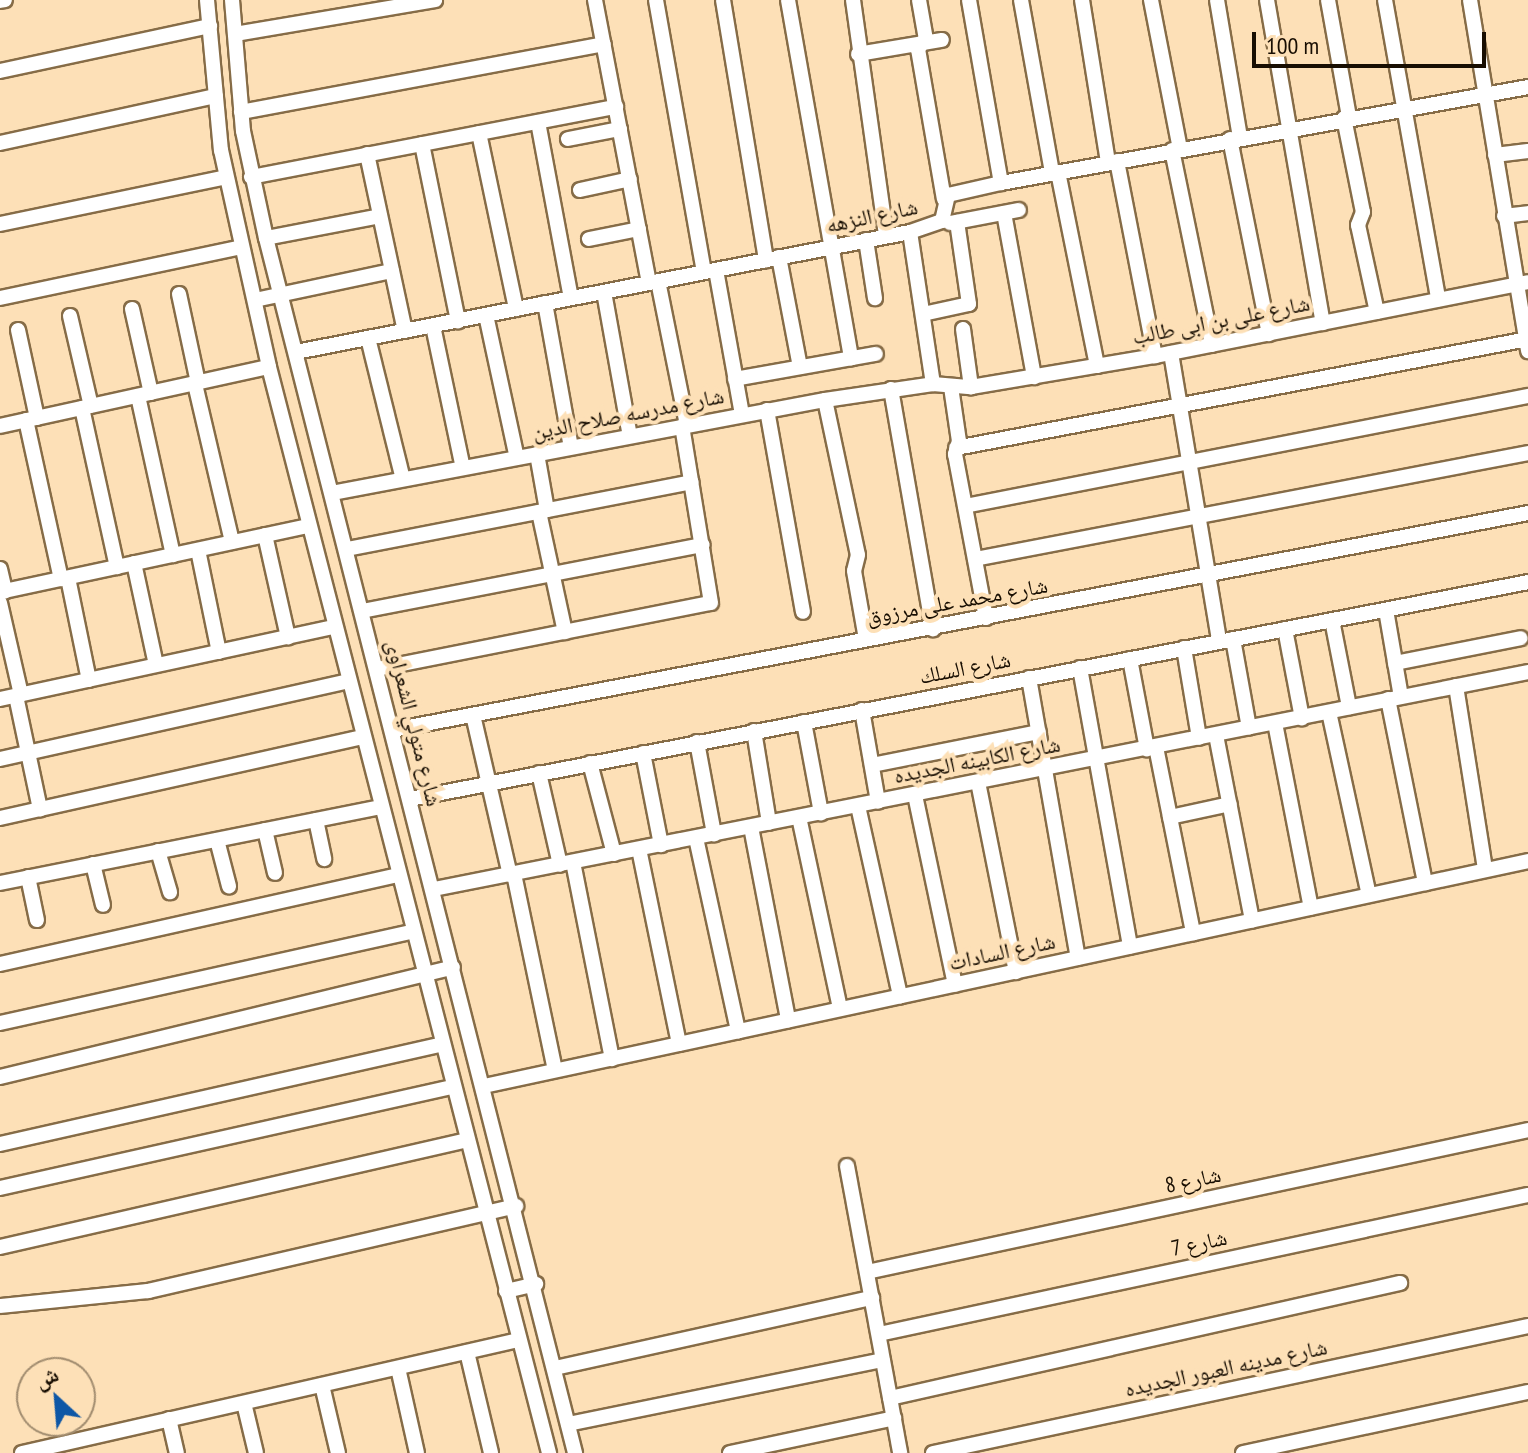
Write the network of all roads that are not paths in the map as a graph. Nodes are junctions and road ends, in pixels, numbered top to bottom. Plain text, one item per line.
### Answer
1 (207, 0) edge
2 (232, 0) edge
3 (435, 0) edge
4 (595, 0) edge
5 (656, 0) edge
6 (723, 0) edge
7 (788, 0) edge
8 (853, 0) edge
9 (919, 0) edge
10 (969, 0) edge
11 (1021, 0) edge
12 (1082, 0) edge
13 (1151, 0) edge
14 (1217, 0) edge
15 (1267, 0) edge
16 (1328, 0) edge
17 (1385, 0) edge
18 (1470, 0) edge
19 (210, 26) junction
20 (235, 34) junction
21 (942, 40) dead end
22 (920, 43) junction
23 (604, 44) junction
24 (858, 54) junction
25 (0, 71) edge
26 (1528, 87) edge
27 (1485, 94) junction
28 (216, 96) junction
29 (616, 107) junction
30 (1403, 107) junction
31 (241, 112) junction
32 (1347, 117) junction
33 (538, 122) junction
34 (620, 129) junction
35 (1287, 129) junction
36 (479, 133) junction
37 (1235, 138) junction
38 (568, 139) dead end
39 (0, 143) edge
40 (422, 144) junction
41 (1176, 150) junction
42 (1528, 151) edge
43 (367, 154) junction
44 (1495, 155) junction
45 (1113, 162) junction
46 (1055, 173) junction
47 (226, 177) junction
48 (251, 177) junction
49 (630, 179) junction
50 (1001, 183) junction
51 (580, 190) dead end
52 (944, 199) junction
53 (1528, 213) edge
54 (380, 216) junction
55 (1504, 216) junction
56 (949, 222) junction
57 (0, 224) edge
58 (639, 229) junction
59 (910, 232) junction
60 (886, 236) junction
61 (266, 238) junction
62 (589, 239) dead end
63 (866, 240) junction
64 (241, 247) junction
65 (831, 247) junction
66 (773, 259) junction
67 (392, 271) junction
68 (710, 271) junction
69 (654, 282) junction
70 (1522, 283) edge
71 (604, 292) junction
72 (179, 294) dead end
73 (282, 294) junction
74 (0, 298) edge
75 (571, 298) junction
76 (875, 298) dead end
77 (1438, 299) junction
78 (255, 300) junction
79 (545, 303) junction
80 (132, 309) dead end
81 (516, 309) junction
82 (1377, 312) junction
83 (923, 314) junction
84 (486, 315) junction
85 (70, 316) dead end
86 (458, 321) junction
87 (1323, 323) junction
88 (433, 326) junction
89 (963, 329) dead end
90 (18, 330) dead end
91 (405, 331) junction
92 (1269, 334) junction
93 (368, 338) junction
94 (1527, 343) edge
95 (1212, 345) junction
96 (296, 352) junction
97 (876, 354) dead end
98 (1163, 355) junction
99 (851, 358) junction
100 (1097, 366) junction
101 (269, 367) junction
102 (800, 367) junction
103 (1034, 377) junction
104 (735, 379) junction
105 (196, 383) junction
106 (933, 384) junction
107 (951, 387) junction
108 (971, 387) junction
109 (891, 389) junction
110 (144, 394) junction
111 (1528, 396) edge
112 (825, 400) junction
113 (1180, 405) junction
114 (87, 407) junction
115 (767, 410) junction
116 (742, 415) junction
117 (32, 419) junction
118 (0, 426) edge
119 (684, 426) junction
120 (630, 436) junction
121 (571, 447) junction
122 (956, 448) junction
123 (1528, 453) edge
124 (537, 454) junction
125 (517, 458) junction
126 (1189, 462) junction
127 (463, 468) junction
128 (403, 479) junction
129 (692, 482) junction
130 (332, 493) junction
131 (965, 506) junction
132 (543, 511) junction
133 (1528, 513) edge
134 (1198, 516) junction
135 (308, 526) junction
136 (265, 535) junction
137 (232, 542) junction
138 (703, 545) junction
139 (347, 549) junction
140 (198, 550) junction
141 (173, 555) junction
142 (975, 559) junction
143 (134, 563) junction
144 (117, 567) junction
145 (0, 569) edge
146 (553, 573) junction
147 (1208, 577) junction
148 (65, 579) junction
149 (1528, 582) edge
150 (2, 595) edge
151 (1386, 610) junction
152 (362, 611) junction
153 (803, 612) dead end
154 (986, 618) junction
155 (1332, 620) junction
156 (334, 627) junction
157 (933, 629) junction
158 (1285, 629) junction
159 (565, 632) junction
160 (288, 637) junction
161 (1521, 638) dead end
162 (866, 639) junction
163 (1226, 640) junction
164 (1184, 648) junction
165 (219, 652) junction
166 (1130, 659) junction
167 (1395, 663) junction
168 (156, 665) junction
169 (1080, 668) junction
170 (377, 669) junction
171 (1528, 672) edge
172 (1029, 678) junction
173 (89, 680) junction
174 (348, 681) junction
175 (1456, 686) junction
176 (18, 695) junction
177 (1394, 698) junction
178 (0, 699) edge
179 (1349, 707) junction
180 (862, 710) junction
181 (1329, 712) junction
182 (473, 715) junction
183 (1302, 718) junction
184 (804, 722) junction
185 (1275, 723) junction
186 (1249, 728) junction
187 (393, 730) junction
188 (754, 731) junction
189 (1039, 732) junction
190 (1216, 735) junction
191 (363, 737) junction
192 (1199, 738) junction
193 (697, 742) junction
194 (1151, 748) junction
195 (28, 753) junction
196 (643, 753) junction
197 (0, 759) edge
198 (1094, 759) junction
199 (590, 763) junction
200 (872, 765) junction
201 (1045, 769) junction
202 (539, 773) junction
203 (978, 782) junction
204 (488, 783) junction
205 (915, 795) junction
206 (410, 799) junction
207 (878, 802) junction
208 (1230, 804) junction
209 (858, 806) junction
210 (381, 807) junction
211 (40, 809) junction
212 (821, 813) junction
213 (799, 817) junction
214 (1170, 817) junction
215 (0, 818) edge
216 (316, 820) junction
217 (769, 823) junction
218 (751, 827) junction
219 (265, 830) junction
220 (714, 834) junction
221 (696, 838) junction
222 (217, 840) junction
223 (661, 845) junction
224 (639, 849) junction
225 (158, 851) junction
226 (614, 854) junction
227 (324, 859) dead end
228 (1528, 861) edge
229 (93, 864) junction
230 (567, 864) junction
231 (1485, 870) junction
232 (275, 873) dead end
233 (512, 874) junction
234 (399, 875) junction
235 (28, 877) junction
236 (0, 883) edge
237 (1425, 883) junction
238 (229, 886) dead end
239 (434, 889) junction
240 (170, 892) dead end
241 (1369, 895) junction
242 (103, 905) dead end
243 (1311, 908) junction
244 (37, 920) dead end
245 (1252, 921) junction
246 (414, 931) junction
247 (1193, 933) junction
248 (1130, 947) junction
249 (1078, 958) junction
250 (0, 964) edge
251 (453, 967) junction
252 (1016, 972) junction
253 (425, 974) junction
254 (955, 985) junction
255 (900, 996) junction
256 (840, 1009) junction
257 (788, 1020) junction
258 (0, 1023) edge
259 (738, 1031) junction
260 (443, 1044) junction
261 (679, 1044) junction
262 (612, 1059) junction
263 (555, 1070) junction
264 (0, 1077) edge
265 (484, 1086) junction
266 (453, 1087) junction
267 (1528, 1130) edge
268 (467, 1140) junction
269 (0, 1144) edge
270 (847, 1166) dead end
271 (0, 1188) edge
272 (1528, 1195) edge
273 (516, 1206) junction
274 (486, 1212) junction
275 (0, 1247) edge
276 (867, 1272) junction
277 (1400, 1283) dead end
278 (536, 1284) junction
279 (506, 1291) junction
280 (872, 1298) junction
281 (0, 1306) edge
282 (1528, 1326) edge
283 (879, 1334) junction
284 (518, 1340) junction
285 (467, 1352) junction
286 (883, 1360) junction
287 (398, 1368) junction
288 (555, 1368) junction
289 (322, 1385) junction
290 (1528, 1392) edge
291 (890, 1398) junction
292 (244, 1403) junction
293 (894, 1418) junction
294 (169, 1419) junction
295 (568, 1424) junction
296 (94, 1437) joint
297 (96, 1437) edge
298 (22, 1453) edge
299 (97, 1453) edge
300 (177, 1453) edge
301 (256, 1453) edge
302 (338, 1453) edge
303 (417, 1453) edge
304 (491, 1453) edge
305 (549, 1453) edge
306 (575, 1453) edge
307 (730, 1453) edge
308 (900, 1453) edge
309 (933, 1453) edge
310 (1243, 1453) edge

1 - 19 street
2 - 20 street, شارع متولي الشعراوى
3 - 20 street
4 - 23 street
5 - 68 street
6 - 66 street
7 - 65 street
8 - 24 street
9 - 22 street
10 - 50 street
11 - 46 street
12 - 45 street
13 - 41 street
14 - 37 street
15 - 35 street
16 - 32 street
17 - 30 street
18 - 27 street
19 - 25 street
19 - 28 street
20 - 31 street, شارع متولي الشعراوى
21 - 22 street
22 - 24 street
22 - 52 street
23 - 29 street
23 - 31 street
24 - 60 street
26 - 27 street, شارع النزهه
27 - 30 street, شارع النزهه
27 - 44 street
28 - 39 street
28 - 47 street
29 - 33 street
29 - 34 street
30 - 32 street, شارع النزهه
30 - 77 street
31 - 48 street, شارع متولي الشعراوى
32 - 35 street, شارع النزهه
32 - 82 street
33 - 36 street
33 - 75 street
34 - 38 street
34 - 49 street
35 - 37 street, شارع النزهه
35 - 87 street
36 - 40 street
36 - 81 street
37 - 41 street, شارع النزهه
37 - 92 street
40 - 43 street
40 - 86 street
41 - 45 street, شارع النزهه
41 - 95 street
42 - 44 street
43 - 48 street
43 - 54 street
44 - 55 street
45 - 46 street, شارع النزهه
45 - 98 street
46 - 50 street, شارع النزهه
46 - 100 street
47 - 57 street
47 - 64 street
48 - 61 street, شارع متولي الشعراوى
49 - 51 street
49 - 58 street
50 - 52 street, شارع النزهه
52 - 56 street, شارع النزهه
53 - 55 street
54 - 61 street
54 - 67 street
55 - 70 street
56 - 59 street, شارع النزهه
56 - 83 street
56 - 103 street
58 - 62 street
58 - 69 street
59 - 60 street, شارع النزهه
59 - 83 street
60 - 63 street, شارع النزهه
61 - 73 street, شارع متولي الشعراوى
63 - 65 street, شارع النزهه
63 - 76 street
64 - 74 street
64 - 78 street
65 - 66 street, شارع النزهه
65 - 99 street
66 - 68 street, شارع النزهه
66 - 102 street
67 - 73 street
67 - 91 street
68 - 69 street, شارع النزهه
68 - 104 street
69 - 71 street, شارع النزهه
69 - 119 street
70 - 77 street, شارع على بن ابى طالب
70 - 94 street
71 - 75 street, شارع النزهه
71 - 120 street
72 - 105 street
73 - 78 street
73 - 96 street, شارع متولي الشعراوى
75 - 79 street, شارع النزهه
77 - 82 street, شارع على بن ابى طالب
78 - 101 street
79 - 81 street, شارع النزهه
79 - 121 street
80 - 110 street
81 - 84 street, شارع النزهه
82 - 87 street, شارع على بن ابى طالب
83 - 106 street
84 - 86 street, شارع النزهه
84 - 125 street
85 - 114 street
86 - 88 street, شارع النزهه
87 - 92 street, شارع على بن ابى طالب
88 - 91 street, شارع النزهه
88 - 127 street
89 - 108 street
90 - 117 street
91 - 93 street, شارع النزهه
92 - 95 street, شارع على بن ابى طالب
93 - 96 street, شارع النزهه
93 - 128 street
94 - 113 street
95 - 98 street, شارع على بن ابى طالب
96 - 130 street, شارع متولي الشعراوى
97 - 99 street
98 - 100 street, شارع على بن ابى طالب
98 - 113 street
99 - 102 street
100 - 103 street, شارع على بن ابى طالب
101 - 105 street
101 - 135 street
102 - 104 street
103 - 108 street, شارع على بن ابى طالب
104 - 116 street
105 - 110 street
105 - 137 street
106 - 107 street, شارع على بن ابى طالب
106 - 109 street, شارع مدرسه صلاح الدين
107 - 108 street, شارع على بن ابى طالب
107 - 122 street
109 - 112 street, شارع مدرسه صلاح الدين
109 - 157 street
110 - 114 street
110 - 141 street
111 - 126 street
112 - 115 street, شارع مدرسه صلاح الدين
112 - 162 street
113 - 122 street
113 - 126 street
114 - 117 street
114 - 144 street
115 - 116 street, شارع مدرسه صلاح الدين
115 - 153 street
116 - 119 street, شارع مدرسه صلاح الدين
117 - 118 street
117 - 148 street
119 - 120 street, شارع مدرسه صلاح الدين
119 - 129 street
120 - 121 street, شارع مدرسه صلاح الدين
121 - 124 street, شارع مدرسه صلاح الدين
122 - 131 street
123 - 134 street
124 - 125 street, شارع مدرسه صلاح الدين
124 - 132 street
125 - 127 street, شارع مدرسه صلاح الدين
126 - 131 street
126 - 134 street
127 - 128 street, شارع مدرسه صلاح الدين
128 - 130 street, شارع مدرسه صلاح الدين
129 - 132 street
129 - 138 street
130 - 139 street, شارع متولي الشعراوى
131 - 142 street
132 - 139 street
132 - 146 street
133 - 147 street, شارع محمد على مرزوق
134 - 142 street
134 - 147 street
135 - 136 street
135 - 156 street
136 - 137 street
136 - 160 street
137 - 140 street
138 - 146 street
138 - 159 street
139 - 152 street, شارع متولي الشعراوى
140 - 141 street
140 - 165 street
141 - 143 street
142 - 154 street
143 - 144 street
143 - 168 street
144 - 148 street
145 - 150 street
146 - 152 street
146 - 159 street
147 - 154 street, شارع محمد على مرزوق
147 - 163 street
148 - 150 street
148 - 173 street
149 - 151 street, شارع السلك
150 - 176 street
151 - 155 street, شارع السلك
151 - 167 street
152 - 170 street, شارع متولي الشعراوى
154 - 157 street, شارع محمد على مرزوق
155 - 158 street, شارع السلك
155 - 179 street
156 - 160 street
156 - 174 street
157 - 162 street, شارع محمد على مرزوق
158 - 163 street, شارع السلك
158 - 183 street
159 - 170 street
160 - 165 street
161 - 167 street
162 - 182 street, شارع محمد على مرزوق
163 - 164 street, شارع السلك
163 - 186 street
164 - 166 street, شارع السلك
164 - 192 street
165 - 168 street
166 - 169 street, شارع السلك
166 - 194 street
167 - 177 street
168 - 173 street
169 - 172 street, شارع السلك
169 - 198 street
170 - 187 street, شارع متولي الشعراوى
171 - 175 street, شارع الكابينه الجديده
172 - 180 street, شارع السلك
172 - 189 street
173 - 176 street
174 - 191 street
174 - 195 street
175 - 177 street, شارع الكابينه الجديده
175 - 231 street
176 - 178 street
176 - 195 street
177 - 179 street, شارع الكابينه الجديده
177 - 237 street
179 - 181 street, شارع الكابينه الجديده
180 - 184 street, شارع السلك
180 - 200 street
181 - 183 street, شارع الكابينه الجديده
181 - 241 street
182 - 187 street, شارع محمد على مرزوق
182 - 204 street
183 - 185 street, شارع الكابينه الجديده
184 - 188 street, شارع السلك
184 - 212 street
185 - 186 street, شارع الكابينه الجديده
185 - 243 street
186 - 190 street, شارع الكابينه الجديده
187 - 206 street, شارع متولي الشعراوى
188 - 193 street, شارع السلك
188 - 217 street
189 - 200 street
189 - 201 street
190 - 192 street, شارع الكابينه الجديده
190 - 208 street
191 - 210 street
191 - 211 street
192 - 194 street, شارع الكابينه الجديده
193 - 196 street, شارع السلك
193 - 220 street
194 - 198 street, شارع الكابينه الجديده
194 - 214 street
195 - 197 street
195 - 211 street
196 - 199 street, شارع السلك
196 - 223 street
198 - 201 street, شارع الكابينه الجديده
198 - 248 street
199 - 202 street, شارع السلك
199 - 226 street
200 - 207 street
201 - 203 street, شارع الكابينه الجديده
201 - 249 street
202 - 204 street, شارع السلك
202 - 230 street
203 - 205 street, شارع الكابينه الجديده
203 - 252 street
204 - 206 street, شارع السلك
204 - 233 street
205 - 207 street, شارع الكابينه الجديده
205 - 254 street
206 - 239 street, شارع متولي الشعراوى
207 - 209 street, شارع الكابينه الجديده
208 - 214 street
208 - 245 street
209 - 212 street, شارع الكابينه الجديده
209 - 255 street
210 - 216 street
210 - 234 street
211 - 215 street
212 - 213 street, شارع الكابينه الجديده
213 - 217 street, شارع الكابينه الجديده
213 - 256 street
214 - 247 street
216 - 219 street
216 - 227 street
217 - 218 street, شارع الكابينه الجديده
218 - 220 street, شارع الكابينه الجديده
218 - 257 street
219 - 222 street
219 - 232 street
220 - 221 street, شارع الكابينه الجديده
221 - 223 street, شارع الكابينه الجديده
221 - 259 street
222 - 225 street
222 - 238 street
223 - 224 street, شارع الكابينه الجديده
224 - 226 street, شارع الكابينه الجديده
224 - 261 street
225 - 229 street
225 - 240 street
226 - 230 street, شارع الكابينه الجديده
228 - 231 street, شارع السادات
229 - 235 street
229 - 242 street
230 - 233 street, شارع الكابينه الجديده
230 - 262 street
231 - 237 street, شارع السادات
233 - 239 street, شارع الكابينه الجديده
233 - 263 street
234 - 246 street
234 - 250 street
235 - 236 street
235 - 244 street
237 - 241 street, شارع السادات
239 - 251 street, شارع متولي الشعراوى
241 - 243 street, شارع السادات
243 - 245 street, شارع السادات
245 - 247 street, شارع السادات
246 - 253 street
246 - 258 street
247 - 248 street, شارع السادات
248 - 249 street, شارع السادات
249 - 252 street, شارع السادات
251 - 253 street
251 - 265 street, شارع متولي الشعراوى
252 - 254 street, شارع السادات
253 - 260 street
253 - 264 street
254 - 255 street, شارع السادات
255 - 256 street, شارع السادات
256 - 257 street, شارع السادات
257 - 259 street, شارع السادات
259 - 261 street, شارع السادات
260 - 266 street
260 - 269 street
261 - 262 street, شارع السادات
262 - 263 street, شارع السادات
263 - 265 street, شارع السادات
265 - 273 street, شارع متولي الشعراوى
266 - 268 street
266 - 271 street
267 - 276 street, شارع 8
268 - 274 street
268 - 275 street
270 - 276 street
272 - 283 street, شارع 7
273 - 274 street
273 - 278 street, شارع متولي الشعراوى
274 - 279 street
274 - 281 street
276 - 280 street
277 - 291 street
278 - 279 street
278 - 288 street, شارع متولي الشعراوى
279 - 284 street
280 - 283 street
280 - 288 street
282 - 309 street, شارع مدينه العبور الجديده
283 - 286 street
284 - 285 street
284 - 305 street
285 - 287 street
285 - 304 street
286 - 291 street
286 - 295 street
287 - 289 street
287 - 303 street
288 - 295 street, شارع متولي الشعراوى
289 - 292 street
289 - 302 street
290 - 310 street
291 - 293 street
292 - 294 street
292 - 301 street
293 - 307 street
293 - 308 street
294 - 297 street
294 - 300 street
295 - 306 street, شارع متولي الشعراوى
296 - 298 street
296 - 299 street

